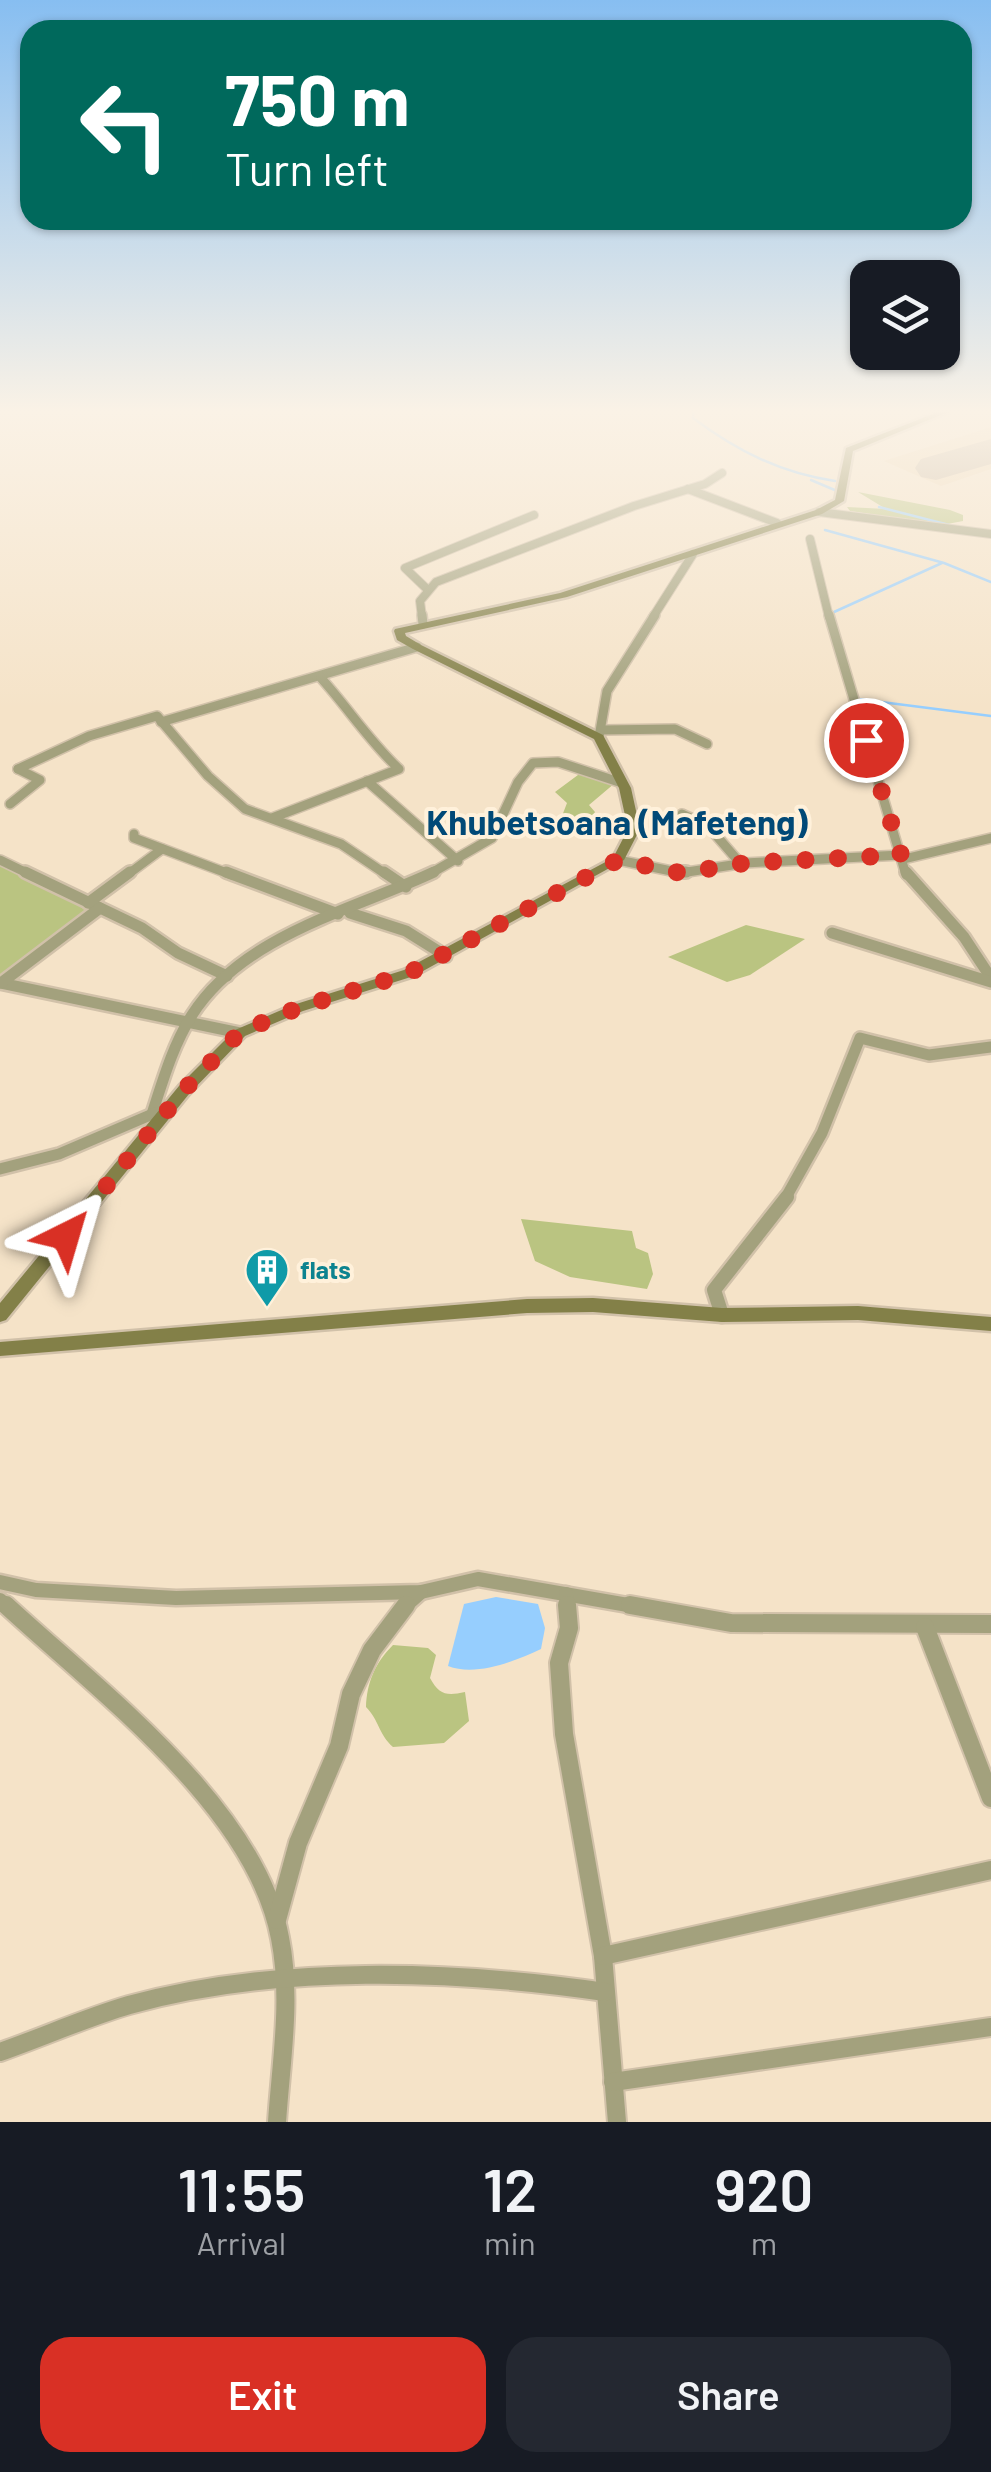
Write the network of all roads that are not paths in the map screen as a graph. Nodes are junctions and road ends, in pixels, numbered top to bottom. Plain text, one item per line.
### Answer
1 (628, 511) edge
2 (747, 511) edge
3 (825, 511) edge
4 (841, 511) edge
5 (534, 515) dead end
6 (777, 522) junction
7 (991, 534) edge
8 (810, 539) dead end
9 (692, 554) junction
10 (428, 590) junction
11 (424, 624) junction
12 (416, 646) junction
13 (321, 678) junction
14 (160, 722) junction
15 (601, 734) junction
16 (708, 744) dead end
17 (367, 781) junction
18 (622, 783) junction
19 (10, 804) dead end
20 (682, 814) dead end
21 (272, 818) junction
22 (134, 834) dead end
23 (991, 838) edge
24 (162, 849) junction
25 (902, 857) junction
26 (0, 860) edge
27 (618, 860) junction
28 (458, 861) junction
29 (740, 864) junction
30 (406, 887) junction
31 (94, 906) junction
32 (342, 913) junction
33 (832, 933) dead end
34 (446, 956) junction
35 (227, 976) junction
36 (991, 980) edge
37 (0, 983) edge
38 (191, 1021) junction
39 (240, 1032) junction
40 (991, 1046) edge
41 (161, 1112) junction
42 (0, 1169) edge
43 (0, 1315) edge
44 (722, 1316) junction
45 (991, 1324) edge
46 (0, 1348) edge
47 (0, 1582) edge
48 (421, 1592) junction
49 (566, 1594) junction
50 (0, 1600) edge
51 (991, 1624) edge
52 (925, 1627) junction
53 (991, 1798) edge
54 (991, 1870) edge
55 (277, 1920) junction
56 (603, 1956) junction
57 (282, 1978) junction
58 (605, 1992) junction
59 (991, 2027) edge
60 (0, 2052) edge
61 (613, 2082) junction
62 (277, 2122) edge
63 (616, 2122) edge

1 - 10 street
2 - 6 street
3 - 6 street
4 - 7 street
5 - 10 street
6 - 9 street
8 - 25 street
9 - 11 street
9 - 15 street
10 - 11 street
11 - 12 street
12 - 13 street
12 - 15 street
13 - 14 street
13 - 17 street
14 - 19 street
14 - 21 street
15 - 16 street
15 - 18 street
17 - 21 street
17 - 28 street
18 - 27 street
18 - 28 street
20 - 29 street
21 - 30 street
22 - 24 street
23 - 25 street
24 - 31 street
24 - 32 street
25 - 29 street
25 - 36 street
26 - 31 street
27 - 29 street
27 - 34 street
28 - 30 street
30 - 32 street
31 - 35 street
31 - 37 street
32 - 34 street
32 - 35 street
33 - 36 street
34 - 39 street
35 - 38 street
37 - 38 street
38 - 39 street
38 - 41 street
39 - 41 street
40 - 44 street
41 - 42 street
41 - 43 street
44 - 45 street
44 - 46 street
47 - 48 street
48 - 49 street
48 - 55 street
49 - 52 street
49 - 56 street
50 - 55 street
51 - 52 street
52 - 53 street
54 - 56 street
55 - 57 street
56 - 58 street
57 - 58 street
57 - 60 street
57 - 62 street
58 - 61 street
59 - 61 street
61 - 63 street

